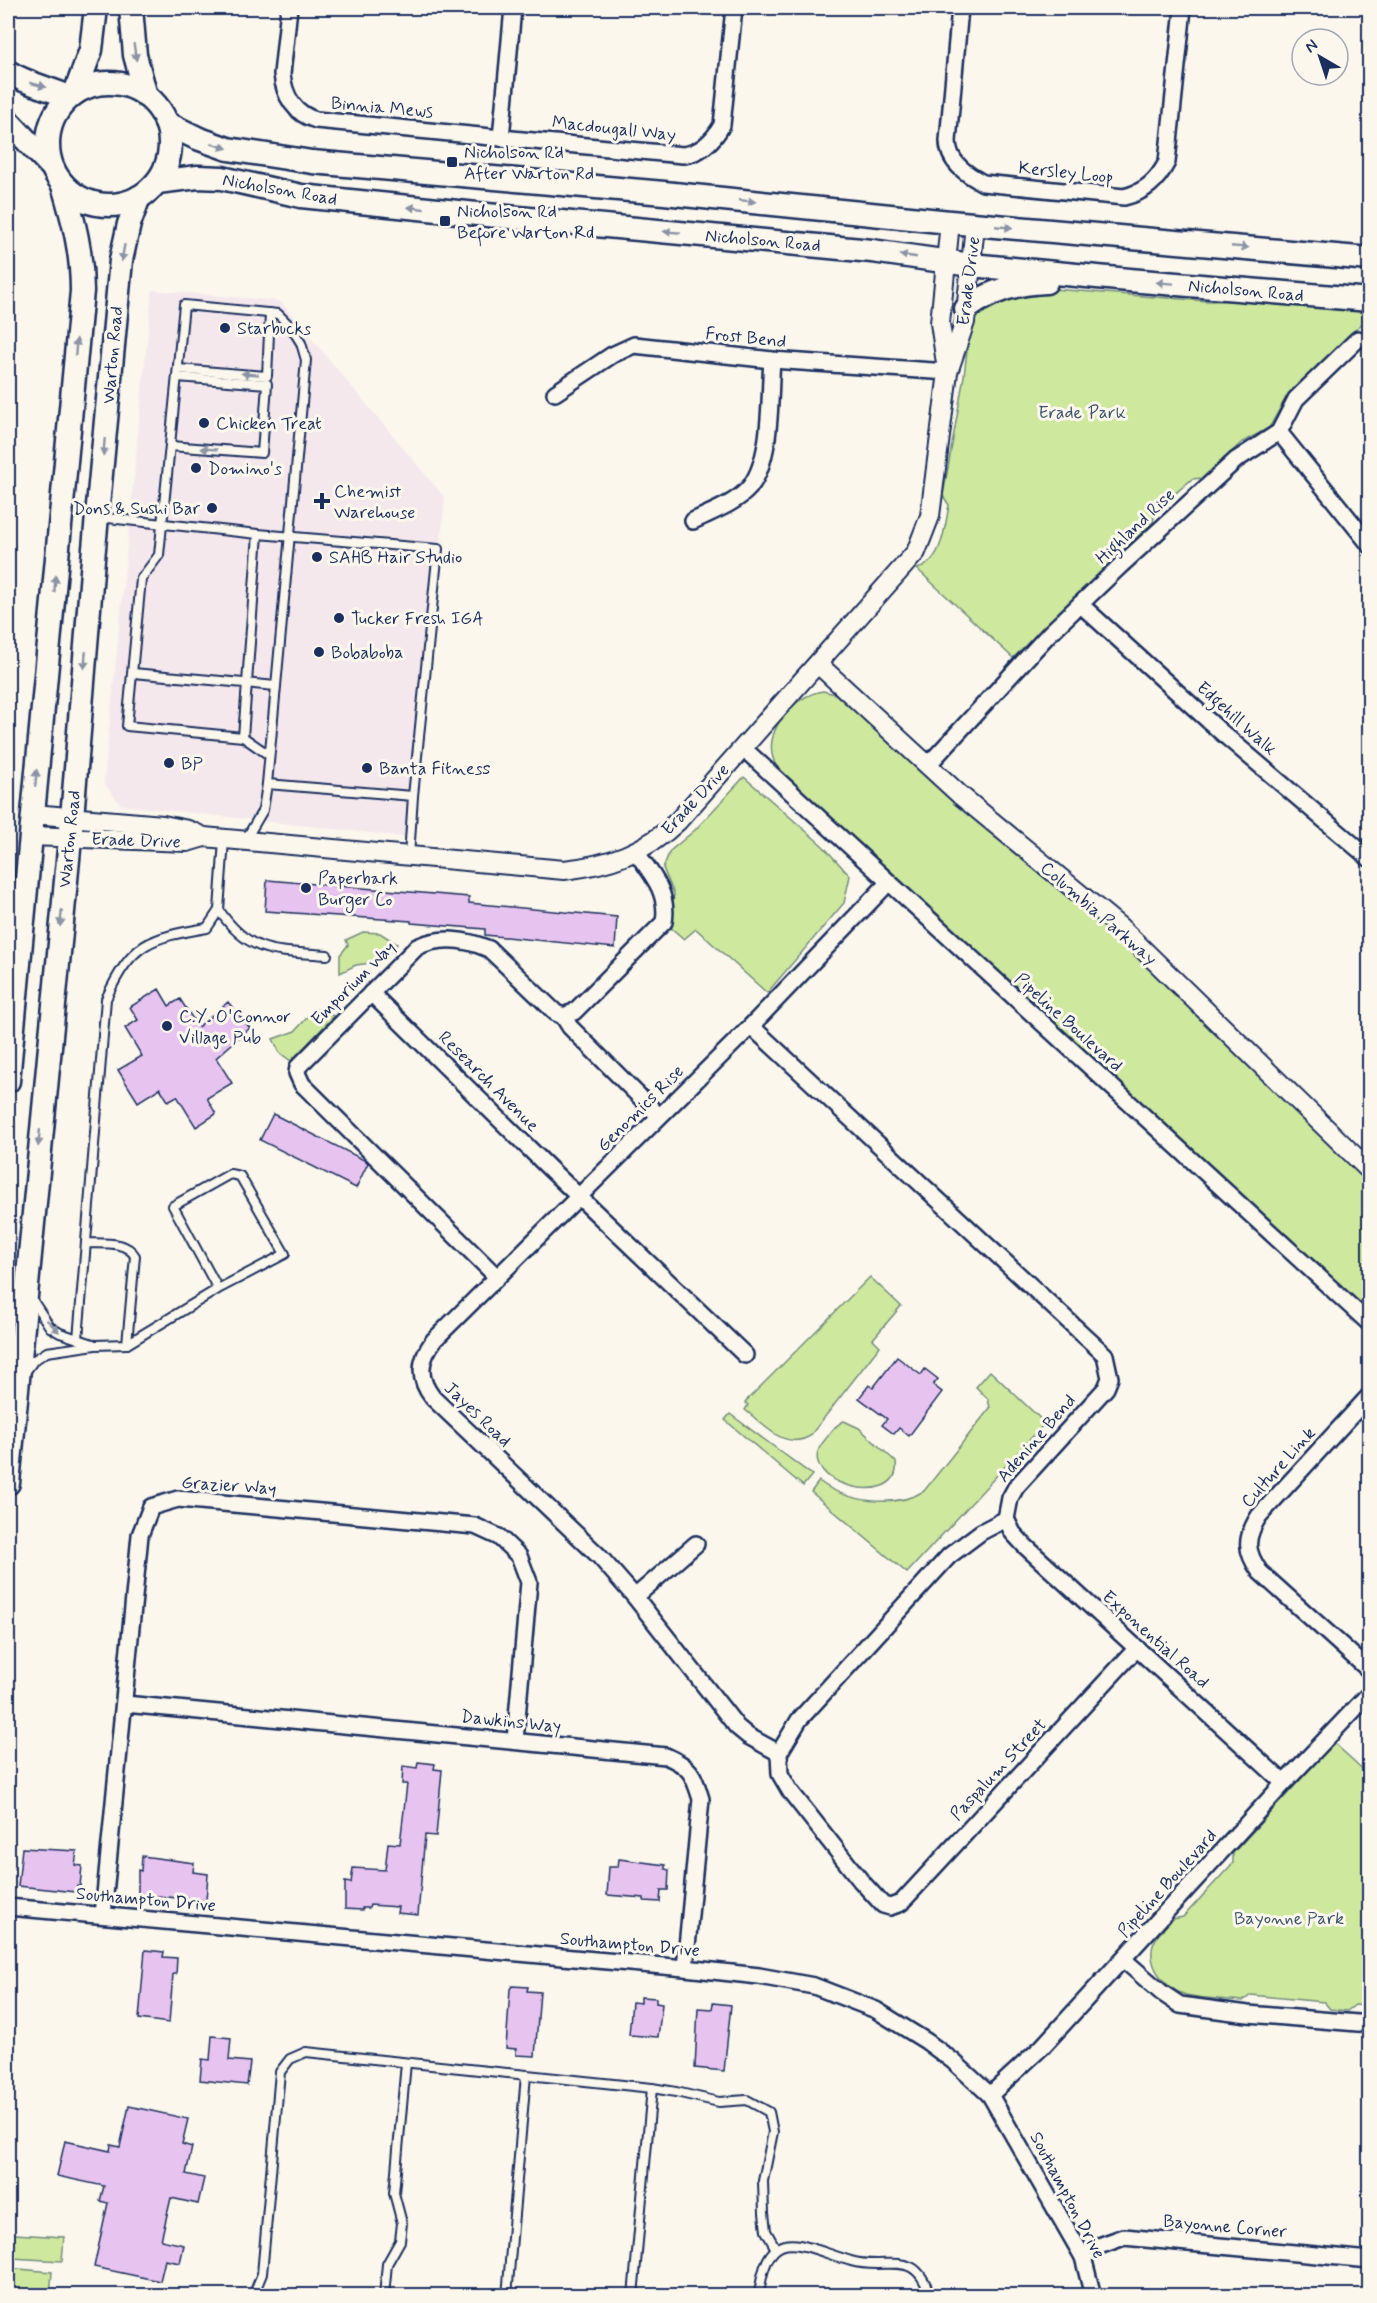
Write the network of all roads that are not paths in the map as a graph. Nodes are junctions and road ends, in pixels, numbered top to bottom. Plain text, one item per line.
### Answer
1 (96, 8) edge
2 (131, 8) edge
3 (289, 8) edge
4 (513, 8) edge
5 (734, 8) edge
6 (960, 8) edge
7 (1183, 8) edge
8 (8, 72) edge
9 (72, 95) junction
10 (146, 96) junction
11 (8, 120) edge
12 (166, 123) junction
13 (501, 138) junction
14 (50, 165) junction
15 (157, 182) junction
16 (63, 185) junction
17 (139, 197) junction
18 (950, 222) junction
19 (975, 225) junction
20 (1370, 259) edge
21 (947, 261) junction
22 (971, 265) junction
23 (1129, 280) junction
24 (1370, 300) edge
25 (966, 309) junction
26 (270, 313) junction
27 (1358, 339) dead end
28 (772, 360) junction
29 (948, 372) junction
30 (177, 373) junction
31 (555, 393) dead end
32 (1279, 432) junction
33 (170, 446) junction
34 (97, 517) junction
35 (693, 521) dead end
36 (162, 525) junction
37 (258, 534) junction
38 (289, 537) junction
39 (1370, 545) edge
40 (1080, 604) junction
41 (818, 664) junction
42 (133, 673) junction
43 (247, 684) junction
44 (276, 686) junction
45 (243, 737) junction
46 (743, 748) junction
47 (269, 755) junction
48 (928, 765) junction
49 (267, 784) junction
50 (413, 796) junction
51 (33, 814) junction
52 (70, 828) junction
53 (31, 836) junction
54 (224, 839) junction
55 (245, 841) junction
56 (636, 852) junction
57 (409, 856) junction
58 (1370, 859) edge
59 (888, 883) junction
60 (219, 910) junction
61 (327, 955) dead end
62 (371, 993) junction
63 (563, 1016) junction
64 (751, 1026) junction
65 (8, 1082) edge
66 (659, 1116) junction
67 (1370, 1171) edge
68 (579, 1196) junction
69 (86, 1243) junction
70 (497, 1277) junction
71 (25, 1289) junction
72 (218, 1289) junction
73 (1370, 1324) edge
74 (78, 1339) junction
75 (127, 1344) junction
76 (95, 1345) junction
77 (745, 1355) dead end
78 (16, 1384) junction
79 (1370, 1395) edge
80 (9, 1443) edge
81 (8, 1483) edge
82 (1006, 1519) junction
83 (696, 1544) dead end
84 (635, 1597) junction
85 (1137, 1648) junction
86 (1370, 1671) edge
87 (1370, 1693) edge
88 (125, 1704) junction
89 (514, 1740) junction
90 (779, 1753) junction
91 (1284, 1783) junction
92 (8, 1907) edge
93 (103, 1915) junction
94 (1124, 1960) junction
95 (685, 1968) junction
96 (1370, 2024) edge
97 (406, 2063) junction
98 (526, 2075) junction
99 (652, 2088) junction
100 (990, 2094) junction
101 (776, 2249) junction
102 (1083, 2256) junction
103 (1370, 2259) edge
104 (253, 2295) edge
105 (384, 2295) edge
106 (507, 2295) edge
107 (633, 2295) edge
108 (759, 2295) edge
109 (930, 2295) edge
110 (1093, 2295) edge

1 - 9 main road
2 -> 10 main road
3 - 13 street, Binnia Mews
4 - 13 street
5 - 13 street, Macdougall Way
6 - 7 street, Kersley Loop
8 -> 9 main road
9 - 10 main road
9 - 14 main road
10 - 12 main road
11 - 14 main road
12 - 15 main road
12 -> 18 main road, Nicholson Road
14 - 16 main road
15 - 17 main road
21 -> 15 main road, Nicholson Road
16 - 17 main road
51 -> 16 main road, Warton Road
17 -> 34 main road, Warton Road
18 - 19 main road, Nicholson Road
18 - 21 street, Erade Drive
19 -> 20 main road, Nicholson Road
19 - 22 street, Erade Drive
21 - 22 main road, Nicholson Road
21 - 29 street, Erade Drive
22 - 23 main road, Nicholson Road
22 - 25 street, Erade Drive
24 -> 23 main road, Nicholson Road
23 - 25 main road
25 - 29 street, Erade Drive
26 -> 30 lane
26 - 30 lane
26 - 38 lane
27 - 32 street
28 - 29 street, Frost Bend
28 - 31 street, Frost Bend
28 - 35 street
29 - 41 street, Erade Drive
30 - 33 lane
30 -> 33 lane
32 - 39 street
32 - 40 street, Highland Rise
33 - 36 lane
34 - 36 lane
34 -> 52 main road, Warton Road
36 - 37 lane
36 - 42 lane
37 - 38 lane
37 - 43 lane
38 - 44 lane
38 - 50 lane
40 - 48 street, Highland Rise
40 - 58 street, Edgehill Walk
41 - 46 street, Erade Drive
41 - 48 street, Columbia Parkway
42 - 43 lane
42 - 45 lane
43 - 44 lane
43 - 45 lane
44 - 47 lane
45 - 47 lane
46 - 56 street, Erade Drive
46 - 59 street, Pipeline Boulevard
47 - 49 lane
48 - 67 street, Columbia Parkway
49 - 50 lane
49 - 55 lane
50 - 57 lane
51 - 52 street, Erade Drive
51 - 53 main road, Warton Road
52 - 53 street, Erade Drive
52 - 54 street, Erade Drive
52 -> 71 main road, Warton Road
53 - 65 main road, Warton Road
54 - 55 street, Erade Drive
54 - 60 lane
55 - 57 street, Erade Drive
56 - 57 street, Erade Drive
56 - 63 street
59 - 64 street, Genomics Rise
59 - 73 street, Pipeline Boulevard
60 - 61 lane
60 - 69 lane
62 - 63 street, Emporium Way
62 - 68 street, Research Avenue
62 - 70 street, Emporium Way
63 - 66 street, Emporium Way
64 - 66 street, Genomics Rise
64 - 82 street, Adenine Bend
66 - 68 street, Genomics Rise
68 - 70 street, Jayes Road
68 - 77 street
69 - 74 lane
69 - 75 lane
70 - 84 street, Jayes Road
71 -> 74 lane
71 - 78 main road, Warton Road
72 - 72 lane
72 - 75 lane
74 - 76 lane
75 - 76 lane
76 - 78 lane
78 - 80 main road, Warton Road
79 - 86 street, Culture Link
80 - 81 main road, Warton Road
82 - 85 street, Exponential Road
82 - 90 street
83 - 84 street
84 - 90 street, Jayes Road
85 - 90 street, Paspalum Street
85 - 91 street, Exponential Road
87 - 91 street, Pipeline Boulevard
88 - 89 street, Dawkins Way
88 - 89 street, Grazier Way
88 - 93 street, Grazier Way
89 - 95 street, Dawkins Way
91 - 94 street, Pipeline Boulevard
92 - 93 street, Southampton Drive
93 - 95 street, Southampton Drive
94 - 96 street
94 - 100 street, Pipeline Boulevard
95 - 100 street, Southampton Drive
97 - 98 lane
97 - 104 lane
97 - 105 lane
98 - 99 lane
98 - 106 lane
99 - 101 lane
99 - 107 lane
100 - 102 street, Southampton Drive
101 - 108 lane
101 - 109 lane
102 - 103 street, Bayonne Corner
102 - 110 street, Southampton Drive

